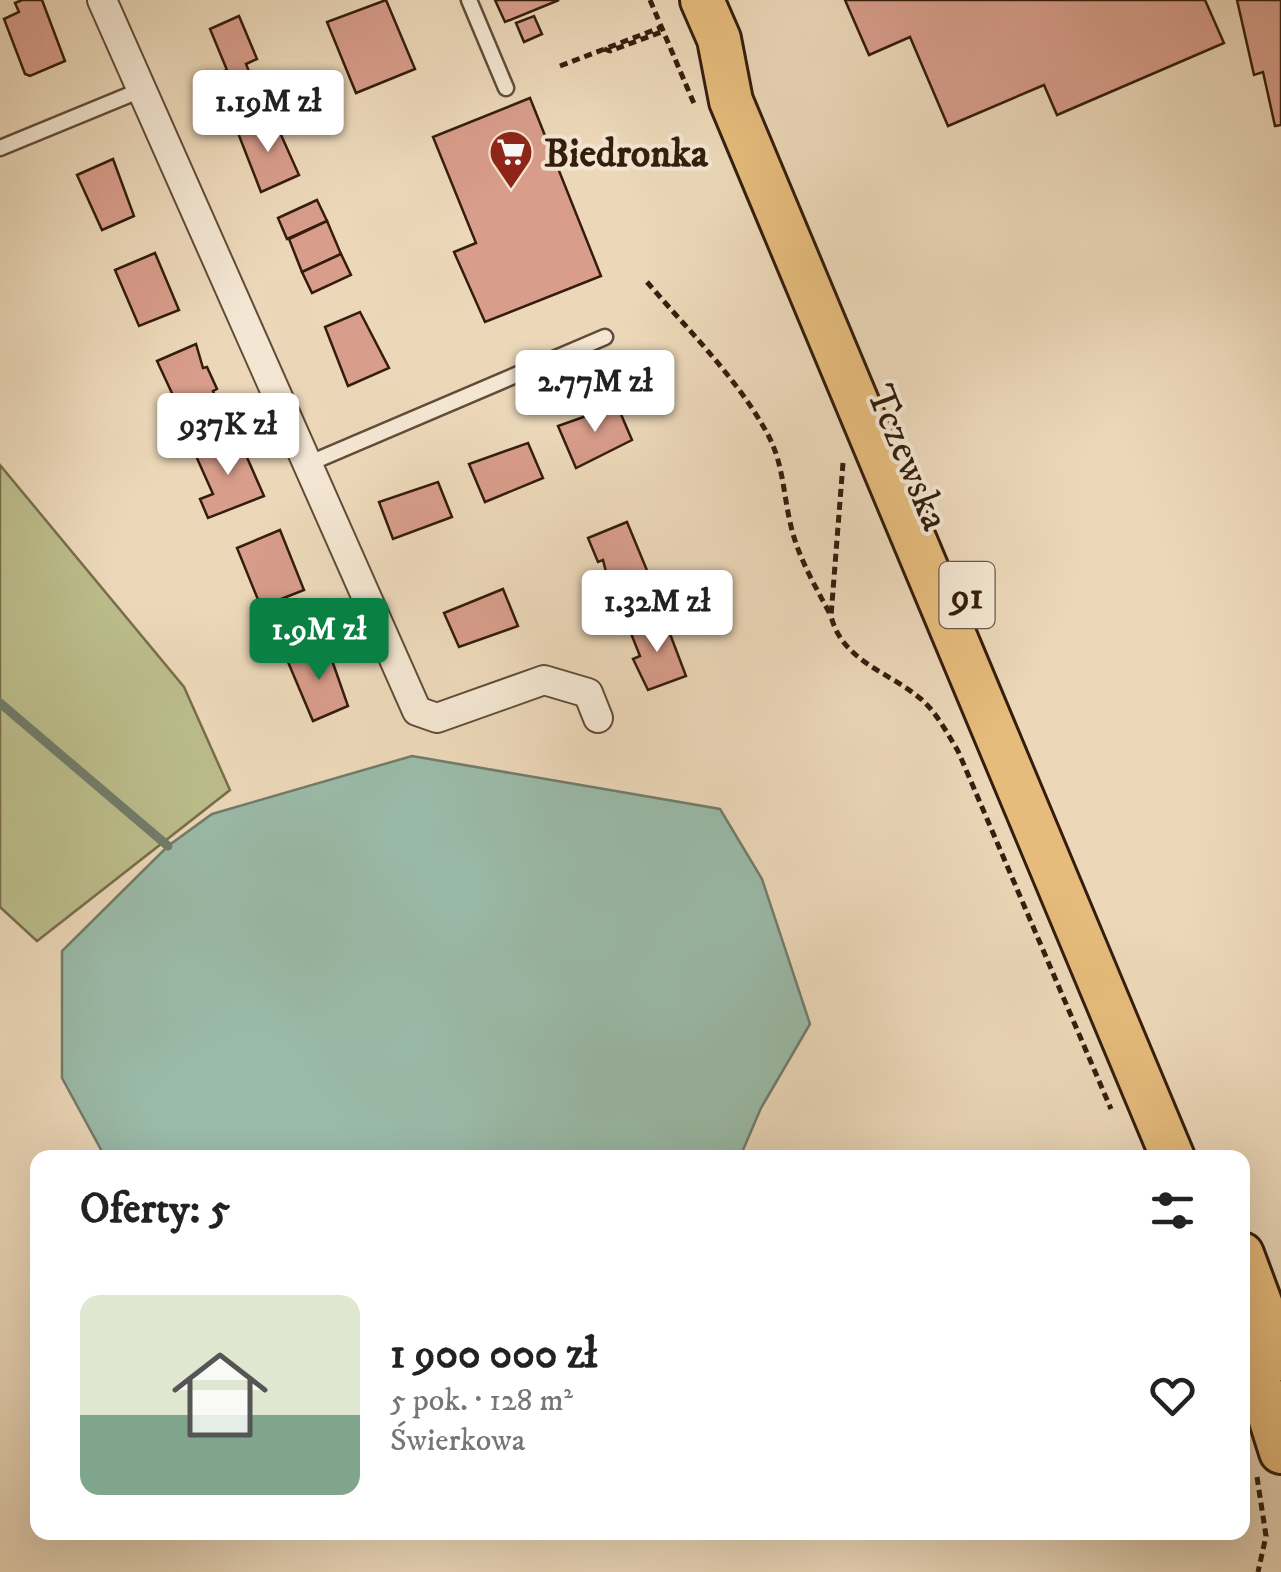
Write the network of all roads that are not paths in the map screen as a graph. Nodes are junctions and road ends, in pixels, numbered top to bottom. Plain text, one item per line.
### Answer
1 (102, 0) edge
2 (470, 0) edge
3 (702, 0) edge
4 (718, 40) junction
5 (506, 88) dead end
6 (141, 90) junction
7 (0, 148) edge
8 (605, 338) dead end
9 (310, 463) junction
10 (598, 718) dead end
11 (1170, 1150) edge
12 (1201, 1150) edge
13 (1250, 1276) edge
14 (1281, 1359) edge
15 (1250, 1368) edge
16 (1268, 1459) edge

1 - 6 street
2 - 5 lane
3 - 4 main road, Tczewska / 91
4 - 11 main road, Tczewska / 91
4 - 12 main road, Tczewska / 91
6 - 7 lane
6 - 9 street
8 - 9 lane
9 - 10 street
13 - 14 main road
15 - 16 main road

